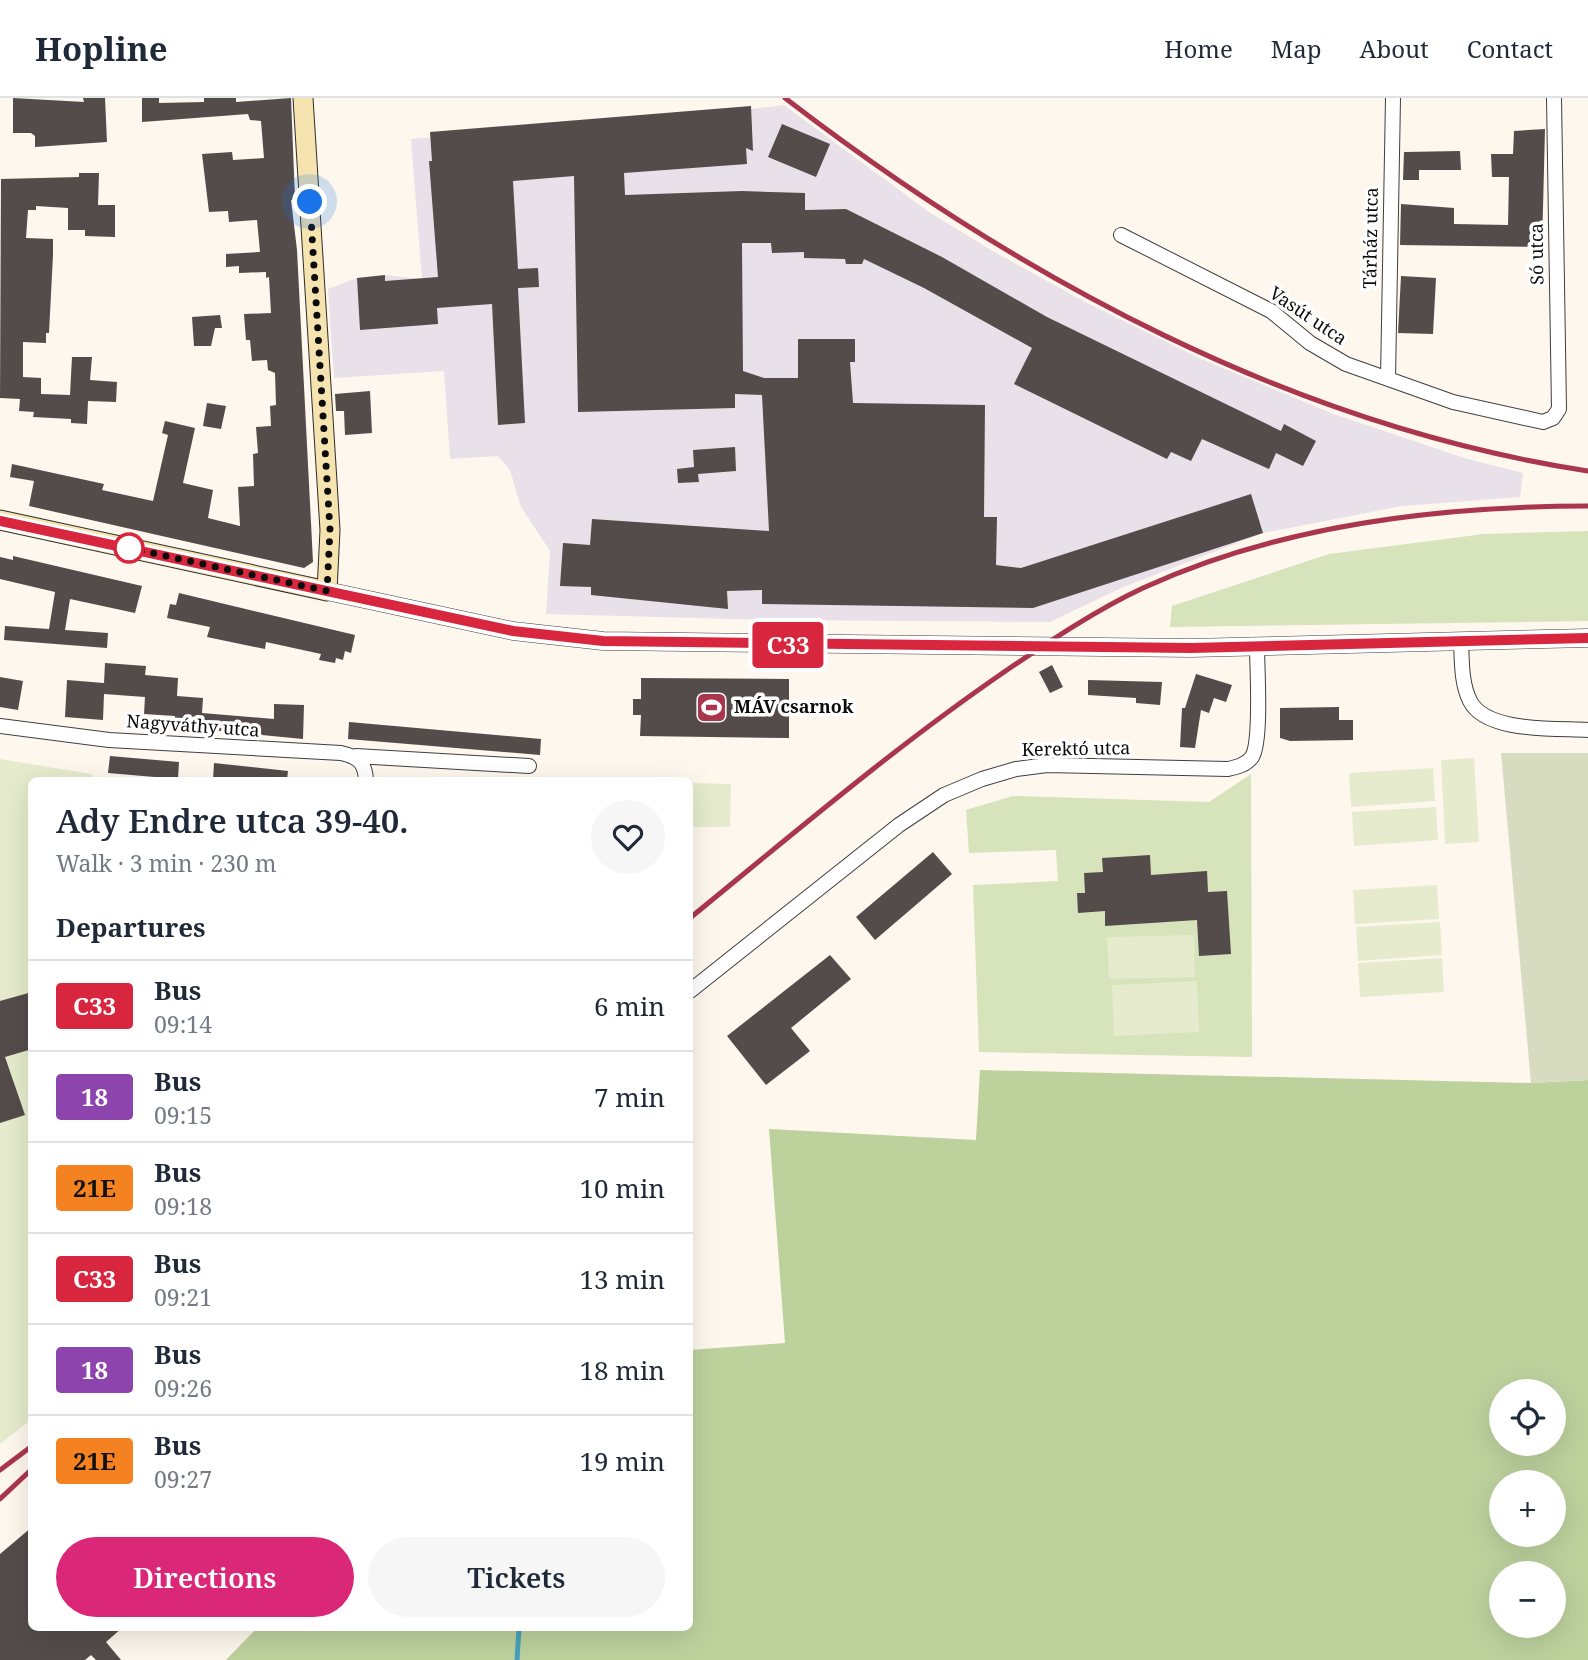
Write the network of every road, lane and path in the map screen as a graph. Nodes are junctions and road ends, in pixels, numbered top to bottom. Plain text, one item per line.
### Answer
1 (303, 98) edge
2 (1393, 98) edge
3 (1554, 98) edge
4 (1121, 235) dead end
5 (1388, 379) junction
6 (1559, 409) joint
7 (0, 520) edge
8 (327, 591) junction
9 (1588, 638) edge
10 (1461, 641) junction
11 (1257, 646) junction
12 (0, 726) edge
13 (1588, 730) edge
14 (356, 756) junction
15 (529, 766) dead end
16 (365, 777) edge
17 (693, 989) edge

1 - 8 main road
2 - 5 street, Tárház utca
3 - 6 street, Só utca
4 - 5 street, Vasút utca
5 - 6 street, Vasút utca
7 - 8 main road
8 - 11 street
9 - 10 street
10 - 11 street
10 - 13 street
11 - 17 street, Kerektó utca
12 - 14 street, Nagyváthy utca
14 - 15 street, Nagyváthy utca
14 - 16 street

